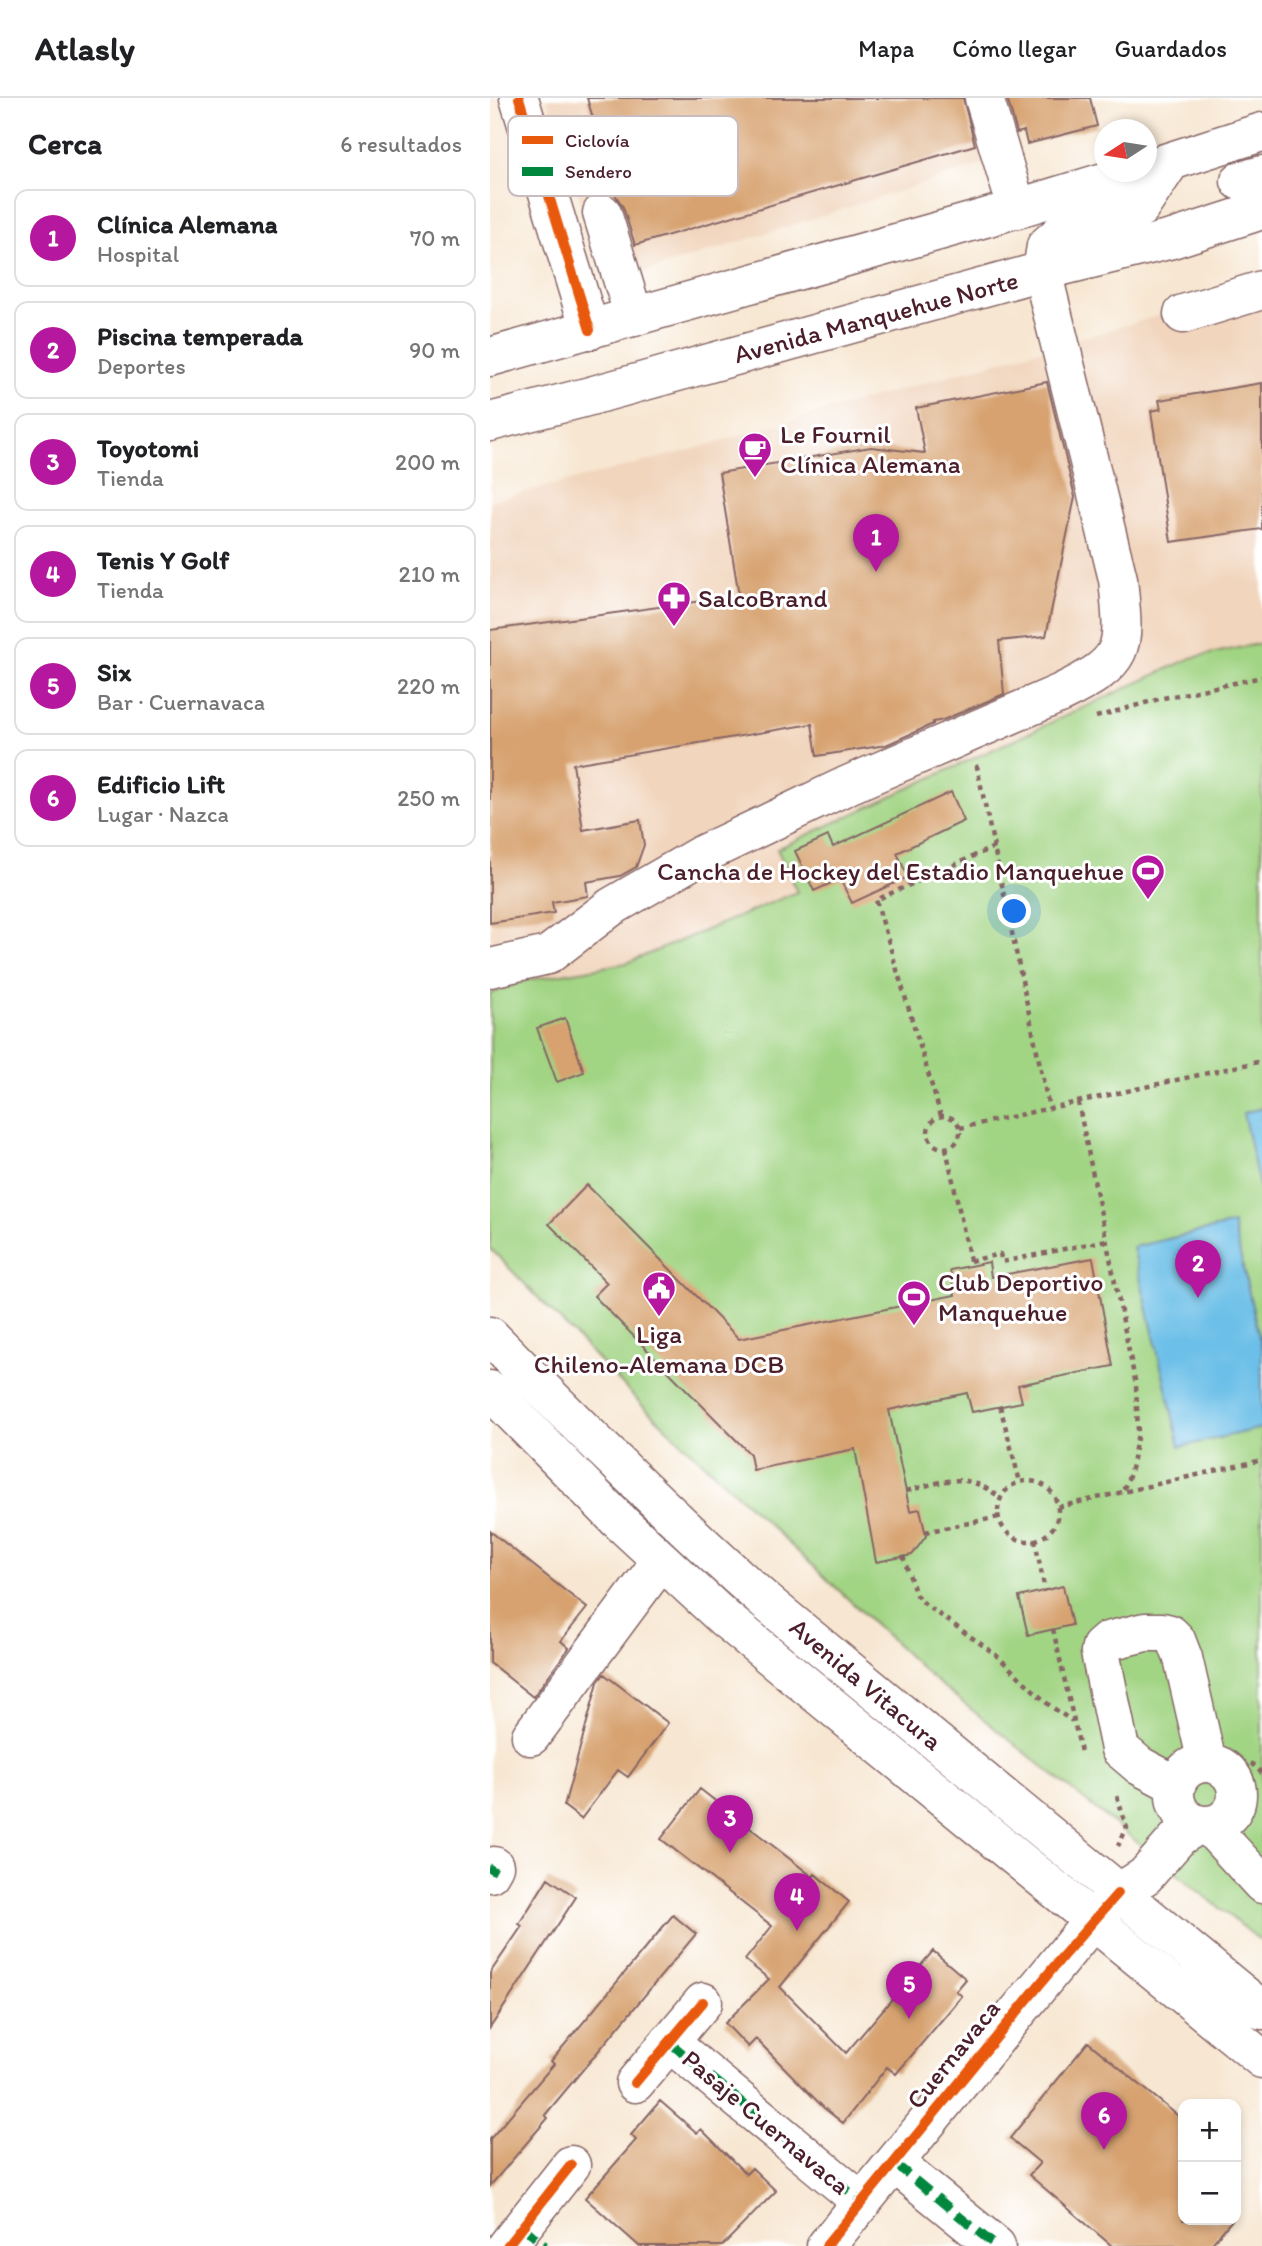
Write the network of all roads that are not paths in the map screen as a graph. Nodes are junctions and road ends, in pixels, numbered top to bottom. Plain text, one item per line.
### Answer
1 (519, 98) edge
2 (984, 98) edge
3 (525, 116) edge
4 (1262, 132) edge
5 (1157, 165) edge
6 (1103, 182) edge
7 (1147, 182) edge
8 (1255, 189) edge
9 (549, 196) edge
10 (1017, 209) junction
11 (602, 213) dead end
12 (1042, 271) junction
13 (1262, 290) edge
14 (1183, 314) dead end
15 (634, 317) junction
16 (590, 330) junction
17 (490, 358) edge
18 (490, 422) edge
19 (490, 968) edge
20 (490, 1336) edge
21 (490, 1390) edge
22 (661, 1561) junction
23 (531, 1736) dead end
24 (1235, 1776) edge
25 (1190, 1810) junction
26 (1262, 1884) edge
27 (1105, 1907) junction
28 (703, 2002) dead end
29 (1262, 2010) edge
30 (669, 2042) junction
31 (1262, 2059) edge
32 (635, 2083) dead end
33 (894, 2162) junction
34 (571, 2165) dead end
35 (862, 2202) junction
36 (525, 2239) edge
37 (826, 2246) edge
38 (996, 2246) edge

1 - 3 main road
2 - 10 main road
4 - 5 main road
6 - 10 main road
7 - 12 main road
8 - 12 main road, Avenida Manquehue Norte
9 - 16 main road
10 - 15 main road
11 - 15 main road
12 - 18 main road, Avenida Manquehue Norte
12 - 19 main road
13 - 14 main road
15 - 16 main road
16 - 17 main road
20 - 27 main road, Avenida Vitacura
21 - 22 main road, Avenida Vitacura
22 - 23 main road
22 - 27 main road, Avenida Vitacura
24 - 25 main road
24 - 25 main road
24 - 25 main road
25 - 26 main road
25 - 27 main road, Cuernavaca
27 - 29 main road, Avenida Vitacura
27 - 31 main road, Avenida Vitacura
27 - 33 main road, Cuernavaca
28 - 30 main road, Pasaje Cuernavaca
30 - 32 main road, Pasaje Cuernavaca
30 - 35 main road, Pasaje Cuernavaca
33 - 35 main road, Cuernavaca
33 - 38 main road
34 - 36 main road
35 - 37 main road, Cuernavaca

